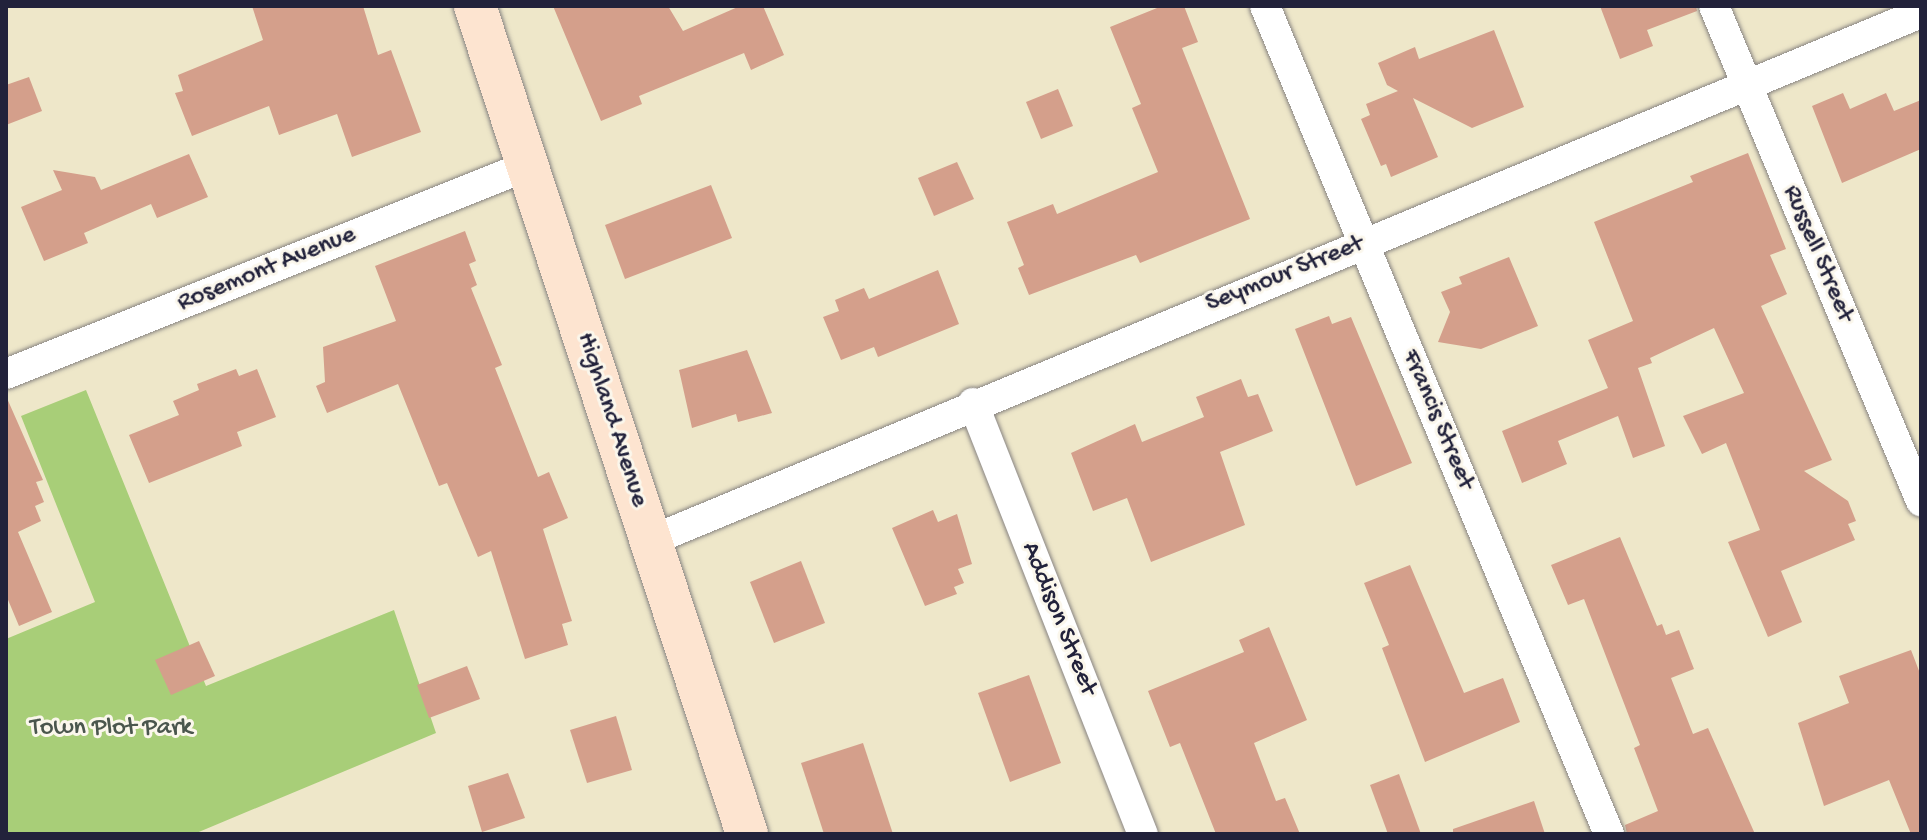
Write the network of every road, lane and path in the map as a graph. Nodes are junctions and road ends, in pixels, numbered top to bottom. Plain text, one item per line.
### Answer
1 (475, 6) edge
2 (1265, 6) edge
3 (1714, 6) edge
4 (1921, 13) edge
5 (1746, 84) junction
6 (527, 166) junction
7 (1363, 243) junction
8 (6, 374) edge
9 (973, 403) junction
10 (1921, 501) edge
11 (650, 541) junction
12 (747, 834) edge
13 (1143, 834) edge
14 (1609, 834) edge

1 - 6 main road, Highland Avenue
2 - 7 street, Francis Street
3 - 5 street, Russell Street
4 - 5 street, Seymour Street
5 - 7 street, Seymour Street
5 - 10 street, Russell Street
6 - 8 street, Rosemont Avenue
6 - 11 main road, Highland Avenue
7 - 9 street, Seymour Street
7 - 14 street, Francis Street
9 - 11 street, Seymour Street
9 - 13 street, Addison Street
11 - 12 main road, Highland Avenue

